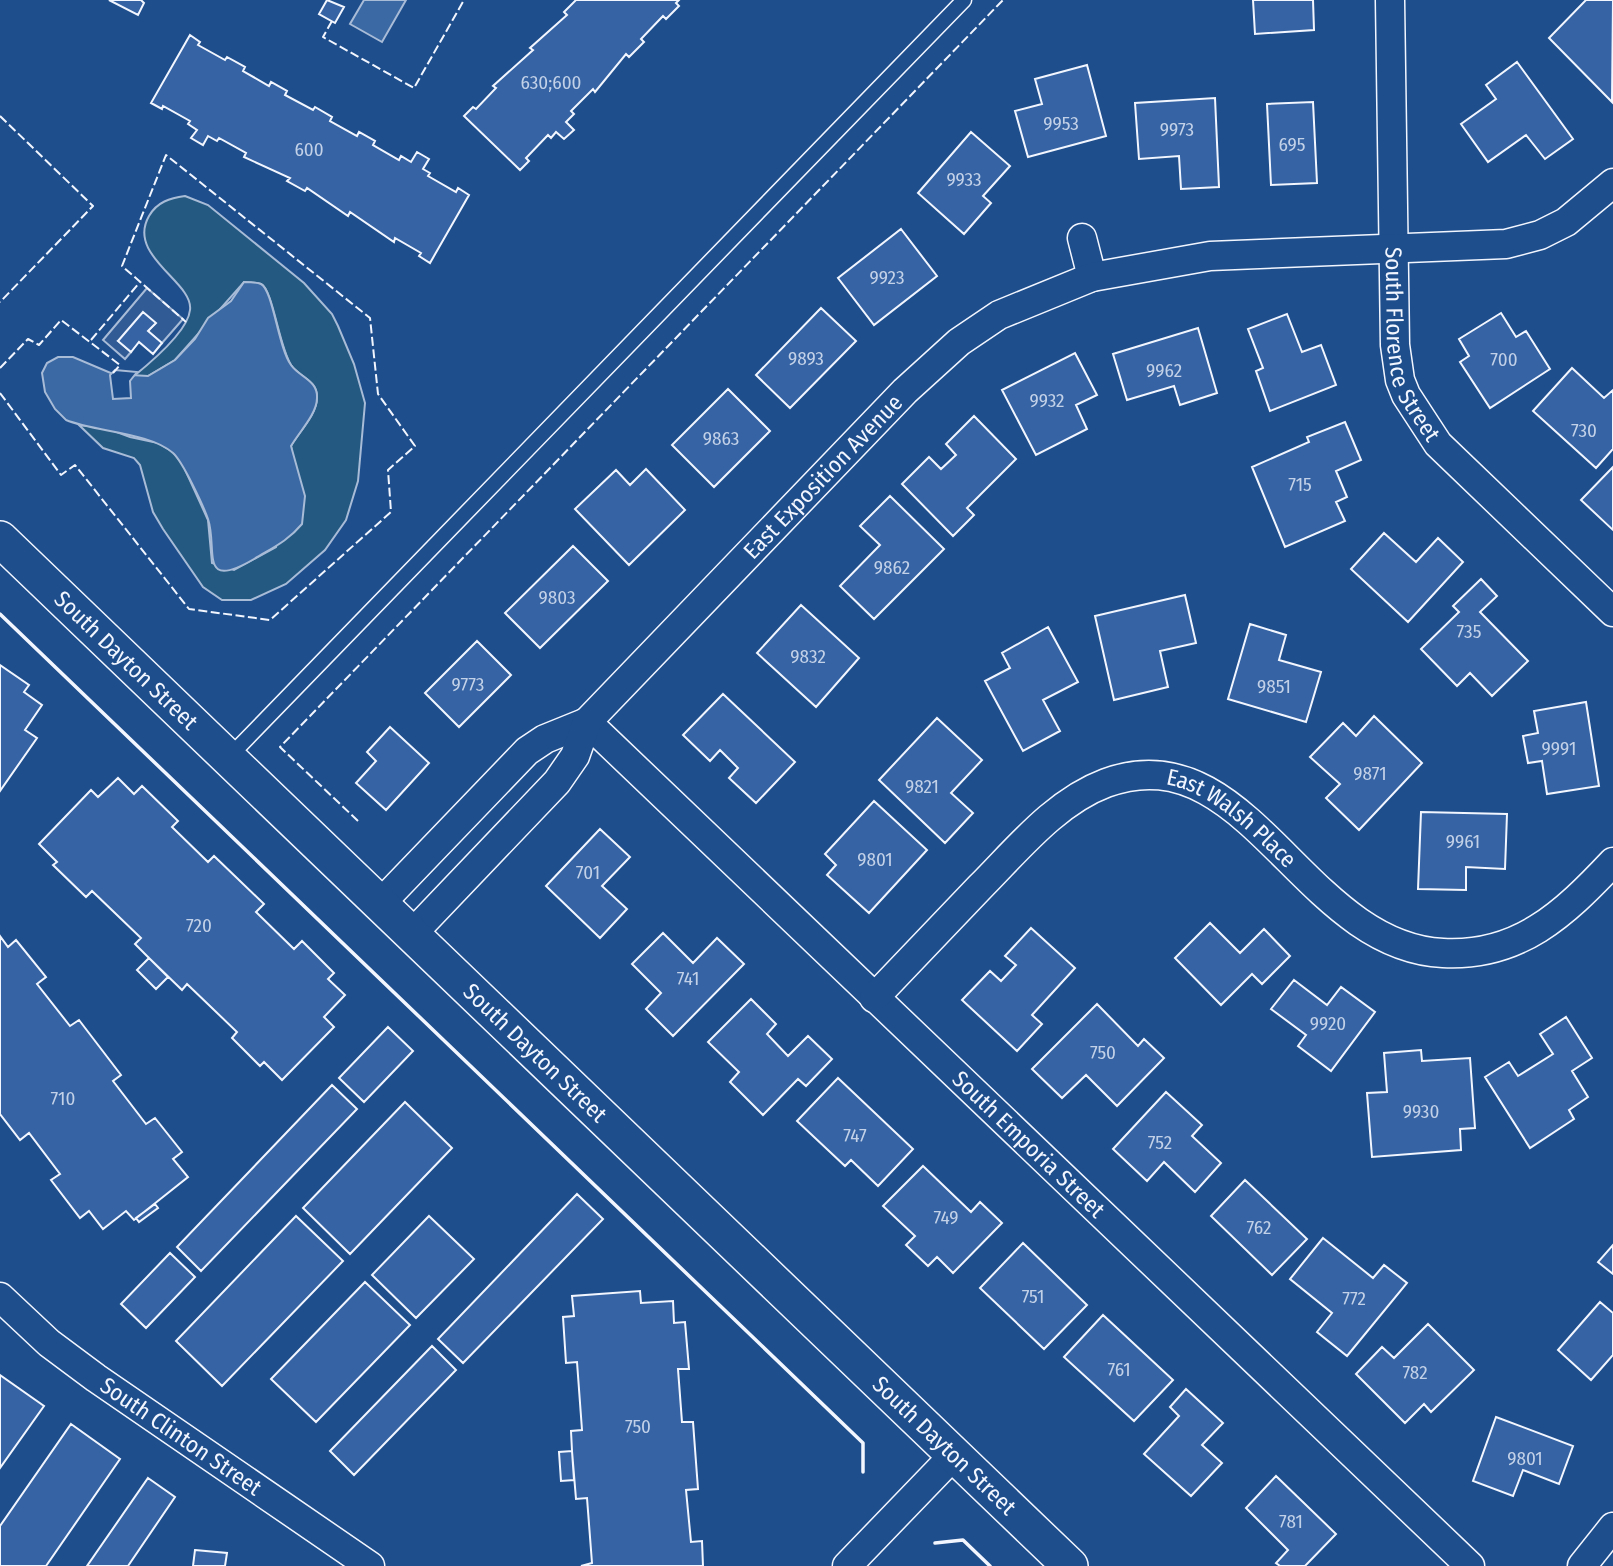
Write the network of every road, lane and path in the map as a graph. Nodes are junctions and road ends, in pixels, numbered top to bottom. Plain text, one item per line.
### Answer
1 (964, 0) edge
2 (1390, 0) edge
3 (1613, 183) edge
4 (1082, 237) dead end
5 (1393, 249) junction
6 (1092, 277) junction
7 (0, 539) edge
8 (1613, 612) edge
9 (587, 722) junction
10 (228, 758) junction
11 (1613, 862) edge
12 (380, 904) junction
13 (412, 934) junction
14 (874, 998) junction
15 (0, 1297) edge
16 (954, 1455) junction
17 (1613, 1527) edge
18 (370, 1566) edge
19 (847, 1566) edge
20 (1070, 1566) edge
21 (1470, 1566) edge
22 (1582, 1566) edge

1 - 10 lane
2 - 5 street, South Florence Street
3 - 5 street, East Exposition Avenue
4 - 6 street
5 - 6 street, East Exposition Avenue
5 - 8 street, South Florence Street
6 - 9 street, East Exposition Avenue
7 - 10 street, South Dayton Street
9 - 12 street, East Exposition Avenue
9 - 13 street, East Exposition Avenue
9 - 14 street, South Emporia Street
10 - 12 street, South Dayton Street
11 - 14 street, East Walsh Place
12 - 13 street, South Dayton Street
13 - 16 street, South Dayton Street
14 - 21 street, South Emporia Street
15 - 18 street, South Clinton Street
16 - 19 street
16 - 20 street, South Dayton Street
17 - 22 street

